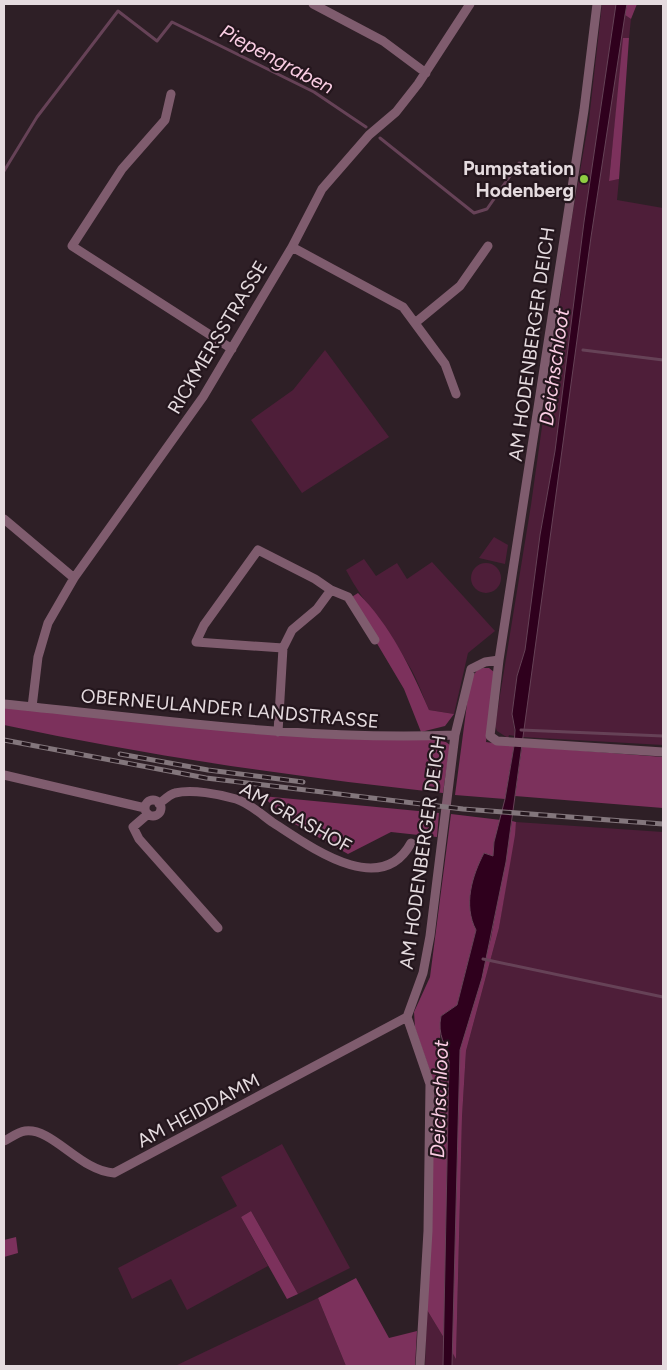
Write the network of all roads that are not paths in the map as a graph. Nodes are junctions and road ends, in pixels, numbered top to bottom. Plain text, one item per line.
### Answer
1 (313, 4) edge
2 (470, 4) edge
3 (597, 4) edge
4 (426, 73) junction
5 (171, 94) dead end
6 (488, 246) dead end
7 (292, 247) junction
8 (415, 323) junction
9 (232, 349) junction
10 (456, 394) dead end
11 (4, 519) edge
12 (74, 578) junction
13 (332, 590) junction
14 (375, 640) dead end
15 (283, 648) junction
16 (499, 660) junction
17 (4, 704) edge
18 (32, 707) junction
19 (278, 732) junction
20 (455, 735) junction
21 (663, 752) edge
22 (4, 774) edge
23 (146, 811) junction
24 (411, 843) dead end
25 (218, 928) dead end
26 (407, 1017) junction
27 (4, 1141) edge
28 (420, 1366) edge

1 - 4 street
2 - 4 street, RICKMERSSTRASSE
3 - 16 street, AM HODENBERGER DEICH
4 - 7 street, RICKMERSSTRASSE
5 - 9 street
6 - 8 street
7 - 8 street
7 - 9 street, RICKMERSSTRASSE
8 - 10 street
9 - 12 street, RICKMERSSTRASSE
11 - 12 street
12 - 18 street, RICKMERSSTRASSE
13 - 14 street
13 - 15 street
13 - 15 street
15 - 19 street
16 - 20 street, AM HODENBERGER DEICH
16 - 21 street, AM HODENBERGER DEICH
17 - 18 street, OBERNEULANDER LANDSTRASSE
18 - 19 street, OBERNEULANDER LANDSTRASSE
19 - 20 street, OBERNEULANDER LANDSTRASSE
20 - 26 street, AM HODENBERGER DEICH
22 - 23 street, AM GRASHOF
23 - 24 street, AM GRASHOF
23 - 25 street
26 - 27 street, AM HEIDDAMM
26 - 28 street

